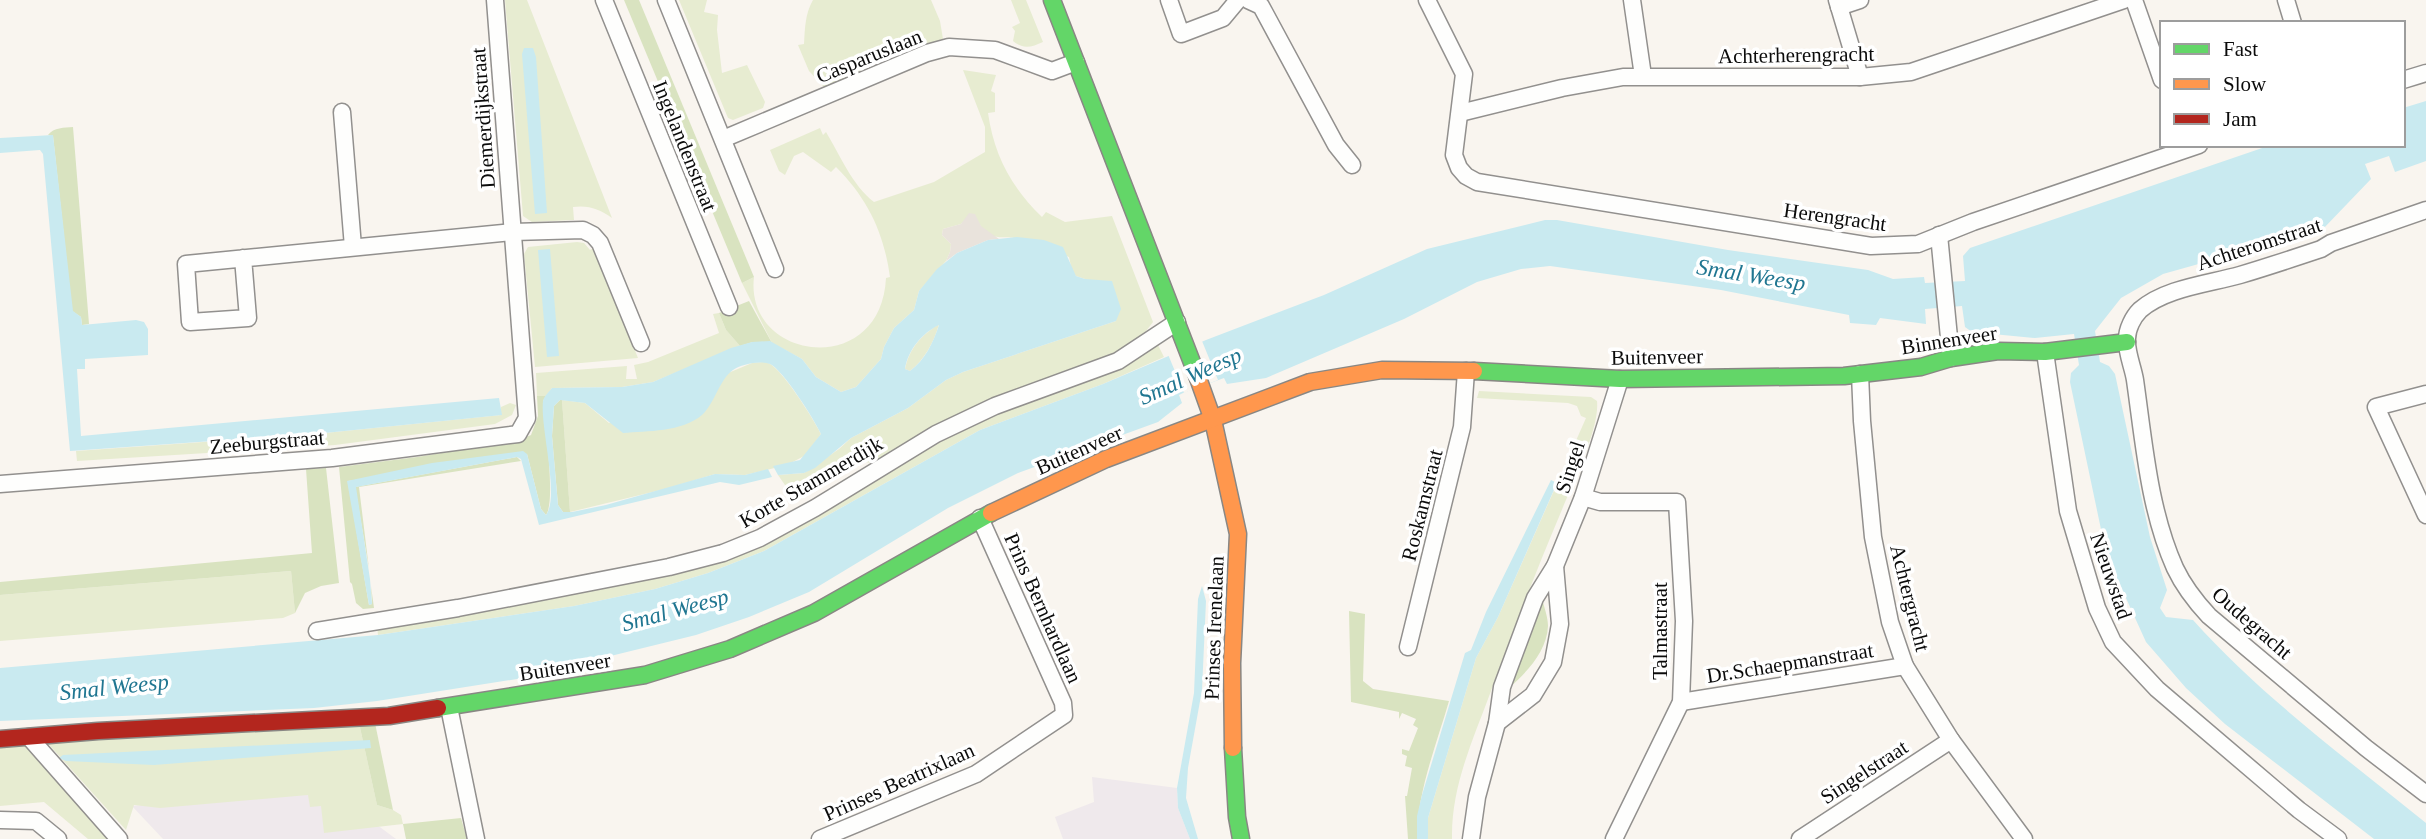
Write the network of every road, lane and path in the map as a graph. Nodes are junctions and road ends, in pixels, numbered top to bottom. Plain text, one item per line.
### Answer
1 (495, 0) edge
2 (604, 0) edge
3 (666, 0) edge
4 (1052, 0) edge
5 (1169, 0) edge
6 (1238, 0) edge
7 (1248, 0) edge
8 (1427, 0) edge
9 (1632, 0) edge
10 (1860, 0) edge
11 (2124, 0) edge
12 (2134, 0) edge
13 (2286, 0) edge
14 (1838, 3) edge
15 (2292, 21) edge
16 (1076, 62) junction
17 (2426, 73) edge
18 (2160, 74) edge
19 (1643, 76) junction
20 (1860, 77) junction
21 (2405, 79) edge
22 (342, 112) dead end
23 (1460, 113) junction
24 (723, 139) junction
25 (2190, 147) edge
26 (1352, 165) dead end
27 (2426, 210) edge
28 (513, 232) junction
29 (1940, 235) junction
30 (353, 247) junction
31 (243, 258) junction
32 (775, 269) dead end
33 (729, 307) dead end
34 (1177, 322) junction
35 (2127, 342) junction
36 (640, 344) dead end
37 (2045, 352) junction
38 (1951, 358) junction
39 (1466, 371) junction
40 (1860, 374) junction
41 (1620, 379) junction
42 (2426, 394) edge
43 (527, 418) joint
44 (1213, 419) junction
45 (0, 484) edge
46 (1583, 497) junction
47 (2426, 514) edge
48 (980, 518) junction
49 (1555, 566) junction
50 (317, 631) dead end
51 (1408, 647) dead end
52 (1905, 666) junction
53 (1681, 702) junction
54 (449, 707) junction
55 (1064, 715) joint
56 (1497, 723) junction
57 (29, 737) junction
58 (0, 739) edge
59 (1951, 740) junction
60 (2426, 794) edge
61 (0, 820) edge
62 (58, 839) edge
63 (119, 839) edge
64 (476, 839) edge
65 (820, 839) edge
66 (1241, 839) edge
67 (1471, 839) edge
68 (1614, 839) edge
69 (1800, 839) edge
70 (2024, 839) edge
71 (2338, 839) edge

1 - 28 street, Diemerdijkstraat
2 - 33 street, Ingelandenstraat
3 - 24 street
4 - 16 street
5 - 6 street
7 - 26 street
8 - 23 street
9 - 19 street
10 - 14 street
11 - 20 street, Achterherengracht
12 - 18 street
13 - 15 street
14 - 20 street
16 - 24 street, Casparuslaan
16 - 34 street
17 - 21 street
19 - 20 street, Achterherengracht
19 - 23 street, Achterherengracht
22 - 30 street
23 - 29 street, Herengracht
24 - 32 street
25 - 29 street, Herengracht
27 - 35 street, Achteromstraat
28 - 30 street
28 - 36 street
28 - 43 street, Diemerdijkstraat
29 - 38 street
30 - 31 street
31 - 31 street
34 - 44 street
34 - 50 street, Korte Stammerdijk
35 - 37 street, Binnenveer
35 - 60 street, Oudegracht
37 - 38 street, Binnenveer
37 - 71 street, Nieuwstad
38 - 40 street, Binnenveer
39 - 41 street, Buitenveer
39 - 44 street, Buitenveer
39 - 51 street, Roskamstraat
40 - 41 street, Buitenveer
40 - 52 street, Achtergracht
41 - 46 street, Singel
42 - 47 street
43 - 45 street, Zeeburgstraat
44 - 48 street, Buitenveer
44 - 66 street, Prinses Irenelaan
46 - 49 street, Singel
46 - 53 street, Talmastraat
48 - 54 street, Buitenveer
48 - 55 street, Prins Bernhardlaan
49 - 56 street, Singel
49 - 56 street, Singel
52 - 53 street, Dr.Schaepmanstraat
52 - 59 street, Achtergracht
53 - 68 street, Talmastraat
54 - 57 street, Buitenveer
54 - 64 street
55 - 65 street, Prinses Beatrixlaan
56 - 67 street, Singel
57 - 58 street, Buitenveer
57 - 63 street
59 - 69 street, Singelstraat
59 - 70 street, Achtergracht
61 - 62 street

